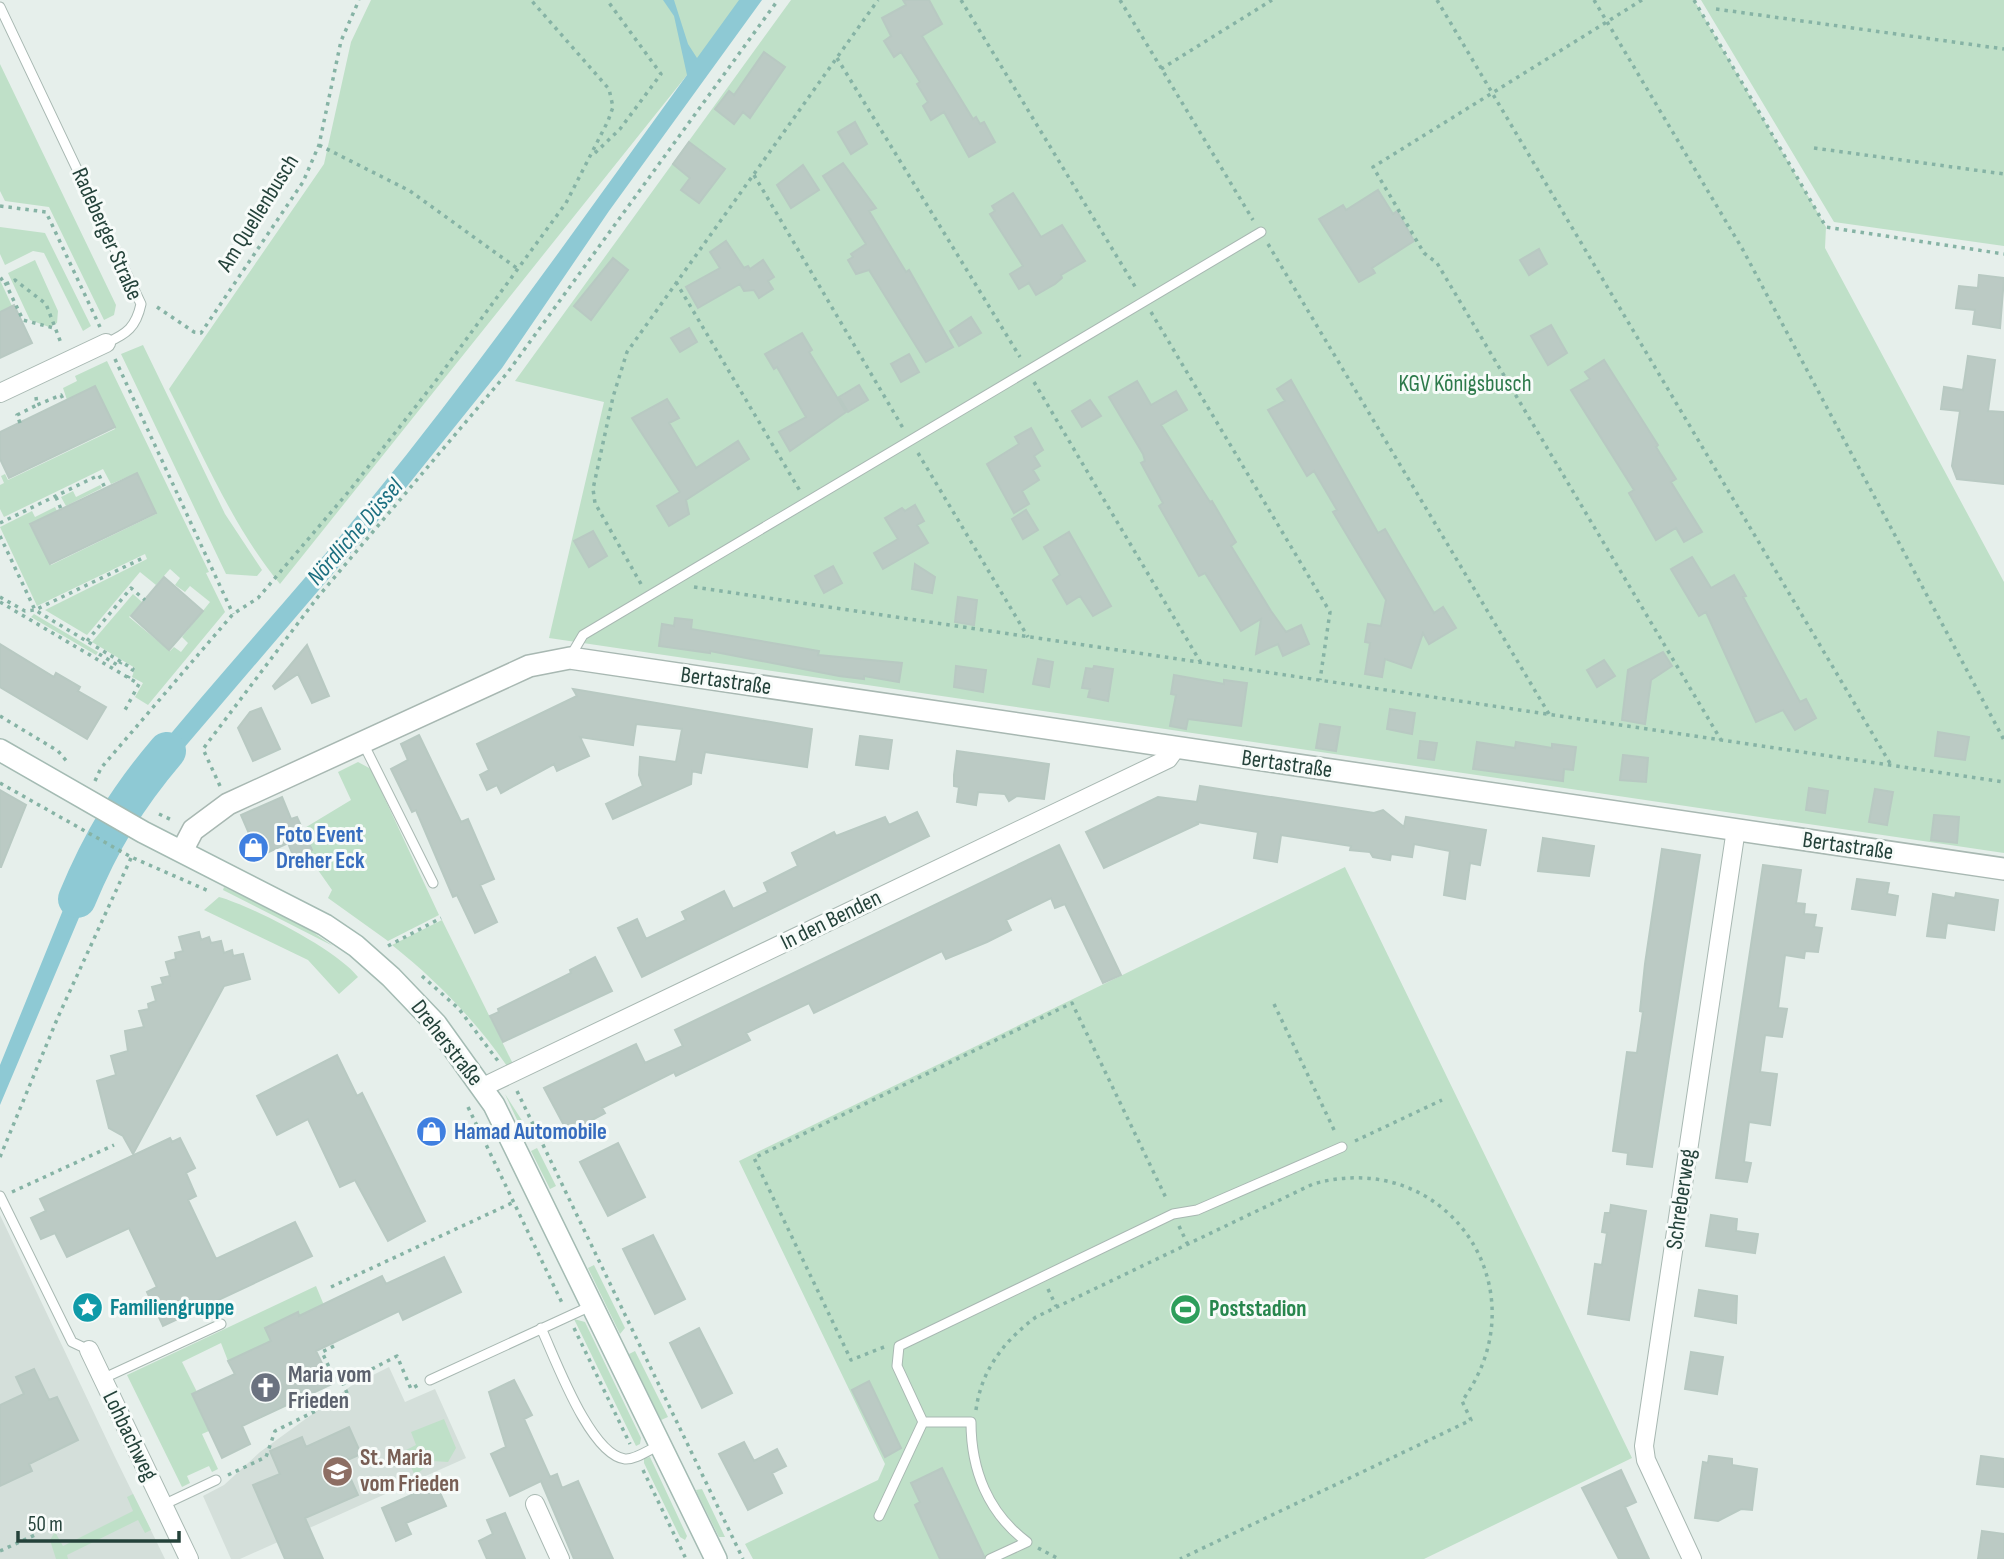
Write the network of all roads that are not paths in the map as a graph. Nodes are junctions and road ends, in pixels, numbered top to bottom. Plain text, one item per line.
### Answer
1 (0, 7) edge
2 (1261, 232) road end
3 (106, 343) joint
4 (0, 393) edge
5 (570, 658) junction
6 (363, 741) junction
7 (1175, 748) junction
8 (0, 750) edge
9 (1736, 829) junction
10 (182, 851) junction
11 (2004, 869) edge
12 (433, 883) dead end
13 (483, 1087) junction
14 (1342, 1147) road end
15 (0, 1196) edge
16 (591, 1306) junction
17 (221, 1324) dead end
18 (541, 1328) junction
19 (89, 1350) joint
20 (102, 1379) junction
21 (430, 1380) road end
22 (923, 1422) junction
23 (660, 1445) junction
24 (216, 1480) road end
25 (535, 1504) dead end
26 (163, 1505) junction
27 (879, 1516) dead end
28 (189, 1559) edge
29 (560, 1559) edge
30 (716, 1559) edge
31 (990, 1559) edge
32 (1692, 1559) edge

1 - 3 lane, Radeberger Straße
2 - 5 lane
3 - 4 street, Radeberger Straße
5 - 6 street, Bertastraße
5 - 7 street, Bertastraße
6 - 10 street, Bertastraße
6 - 12 lane
7 - 9 street, Bertastraße
7 - 13 street, In den Benden
8 - 10 street, Dreherstraße
9 - 11 street, Bertastraße
9 - 32 street, Schreberweg
10 - 13 street, Dreherstraße
13 - 16 street, Dreherstraße
14 - 22 lane
15 - 19 lane
16 - 18 lane
16 - 23 street, Dreherstraße
17 - 20 lane
18 - 21 lane
18 - 23 lane
19 - 20 street, Lohbachweg
20 - 26 street, Lohbachweg
22 - 27 lane
22 - 31 lane
23 - 30 street, Dreherstraße
24 - 26 lane
25 - 29 street
26 - 28 street, Lohbachweg

